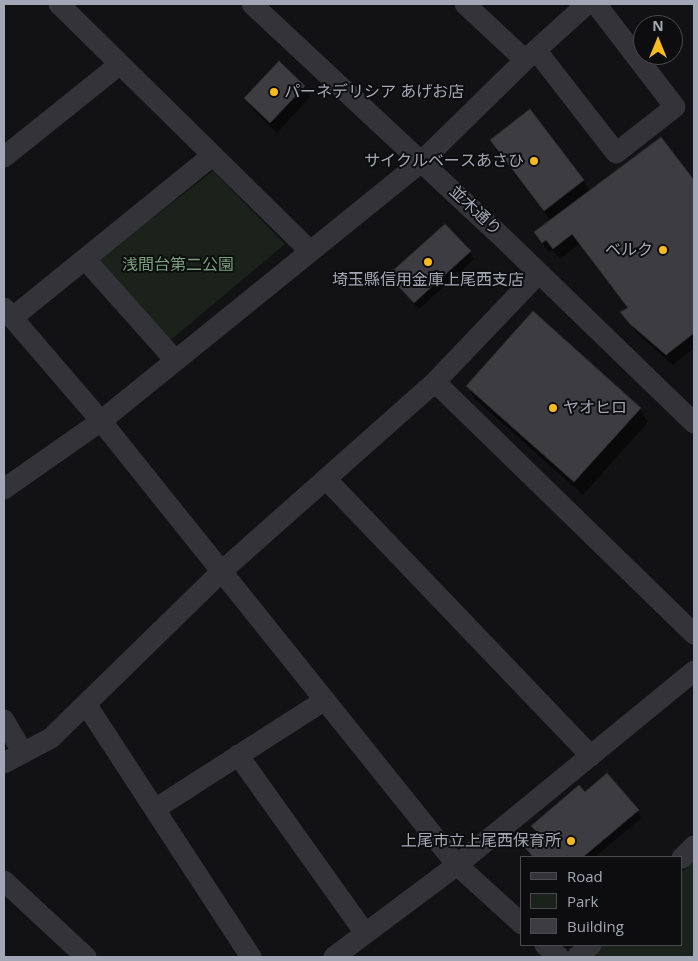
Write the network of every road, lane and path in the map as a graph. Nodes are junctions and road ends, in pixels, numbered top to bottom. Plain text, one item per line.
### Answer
1 (59, 4) edge
2 (252, 4) edge
3 (465, 4) edge
4 (587, 4) edge
5 (596, 4) edge
6 (530, 55) junction
7 (120, 64) junction
8 (213, 156) junction
9 (4, 157) edge
10 (421, 162) junction
11 (310, 250) junction
12 (86, 259) junction
13 (539, 272) junction
14 (8, 313) edge
15 (175, 360) junction
16 (434, 382) junction
17 (101, 421) junction
18 (694, 423) edge
19 (326, 479) junction
20 (4, 489) edge
21 (222, 571) junction
22 (694, 634) edge
23 (694, 671) edge
24 (325, 700) junction
25 (86, 704) junction
26 (4, 720) edge
27 (23, 753) junction
28 (238, 756) junction
29 (590, 756) junction
30 (4, 763) edge
31 (155, 809) junction
32 (694, 846) edge
33 (683, 857) edge
34 (457, 865) junction
35 (4, 881) edge
36 (520, 922) edge
37 (365, 934) junction
38 (546, 946) edge
39 (589, 946) edge
40 (86, 957) edge
41 (251, 957) edge
42 (334, 957) edge
43 (558, 957) edge
44 (577, 957) edge

1 - 7 street
2 - 10 street, 並木通り
3 - 6 street
4 - 6 street
5 - 6 street
6 - 10 street
7 - 8 street
7 - 9 street
8 - 11 street
8 - 12 street
10 - 11 street
10 - 13 street, 並木通り
11 - 15 street
12 - 14 street
12 - 15 street
13 - 16 street
13 - 18 street, 並木通り
14 - 17 street
15 - 17 street
16 - 19 street
16 - 22 street
17 - 20 street
17 - 21 street
19 - 21 street
19 - 29 street
21 - 24 street
21 - 25 street
23 - 29 street
24 - 28 street
24 - 34 street
25 - 27 street
25 - 31 street
26 - 27 street
27 - 30 street
28 - 31 street
28 - 37 street
29 - 34 street
31 - 41 street
32 - 33 street
34 - 36 street
34 - 37 street
35 - 40 street
37 - 42 street
38 - 43 street
39 - 44 street

